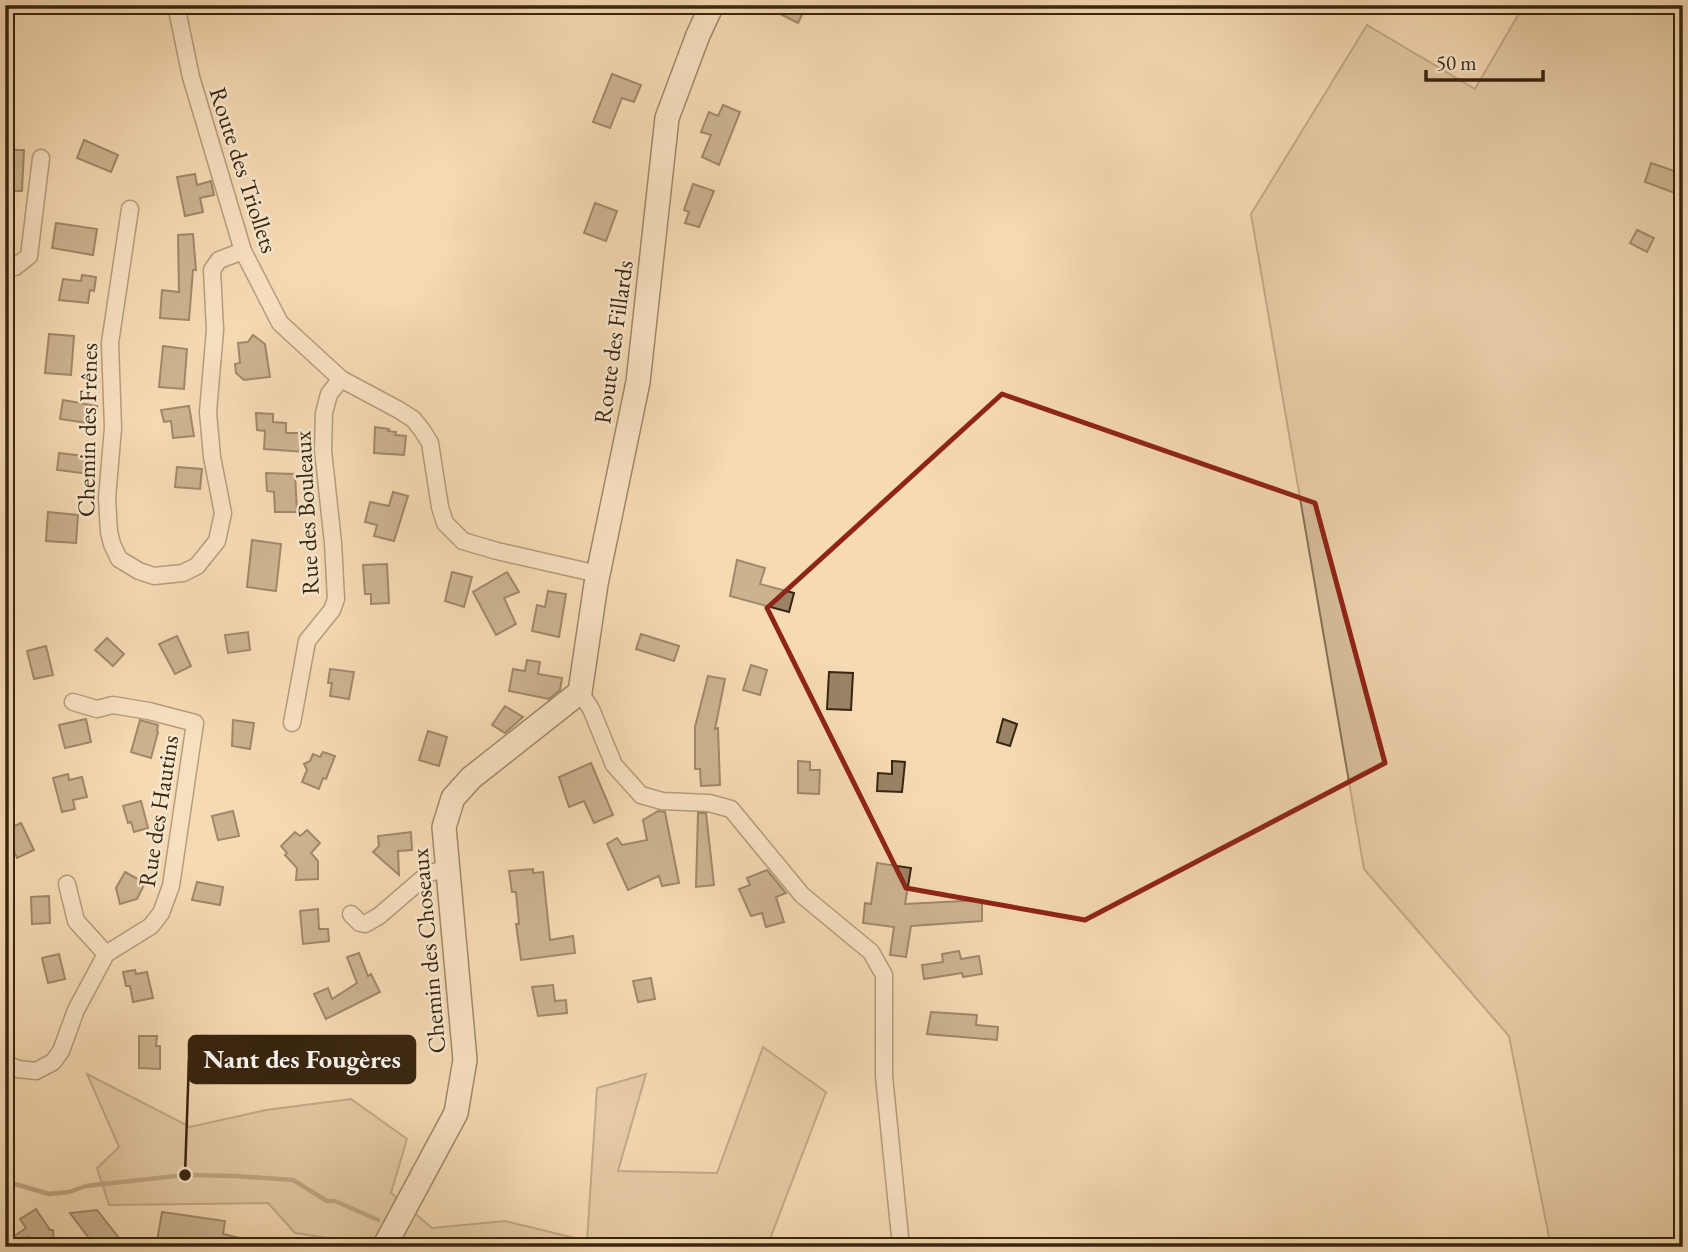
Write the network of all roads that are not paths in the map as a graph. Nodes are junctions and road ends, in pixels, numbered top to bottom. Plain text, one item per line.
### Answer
1 (176, 5) edge
2 (712, 5) edge
3 (41, 158) dead end
4 (130, 209) dead end
5 (243, 251) junction
6 (5, 270) edge
7 (341, 379) junction
8 (598, 574) junction
9 (580, 692) junction
10 (73, 702) dead end
11 (292, 723) dead end
12 (446, 869) junction
13 (67, 884) dead end
14 (351, 914) dead end
15 (106, 954) junction
16 (5, 1060) edge
17 (384, 1247) edge
18 (901, 1247) edge

1 - 5 street, Route des Triollets
2 - 8 street, Route des Fillards
3 - 6 street
4 - 5 street, Chemin des Frênes
5 - 7 street, Route des Triollets
7 - 8 street, Route des Triollets
7 - 11 street, Rue des Bouleaux
8 - 9 street, Route des Fillards
9 - 12 street, Chemin des Choseaux
9 - 18 street
10 - 15 street, Rue des Hautins
12 - 14 street
12 - 17 street, Chemin des Choseaux
13 - 15 street
15 - 16 street, Rue des Hautins

